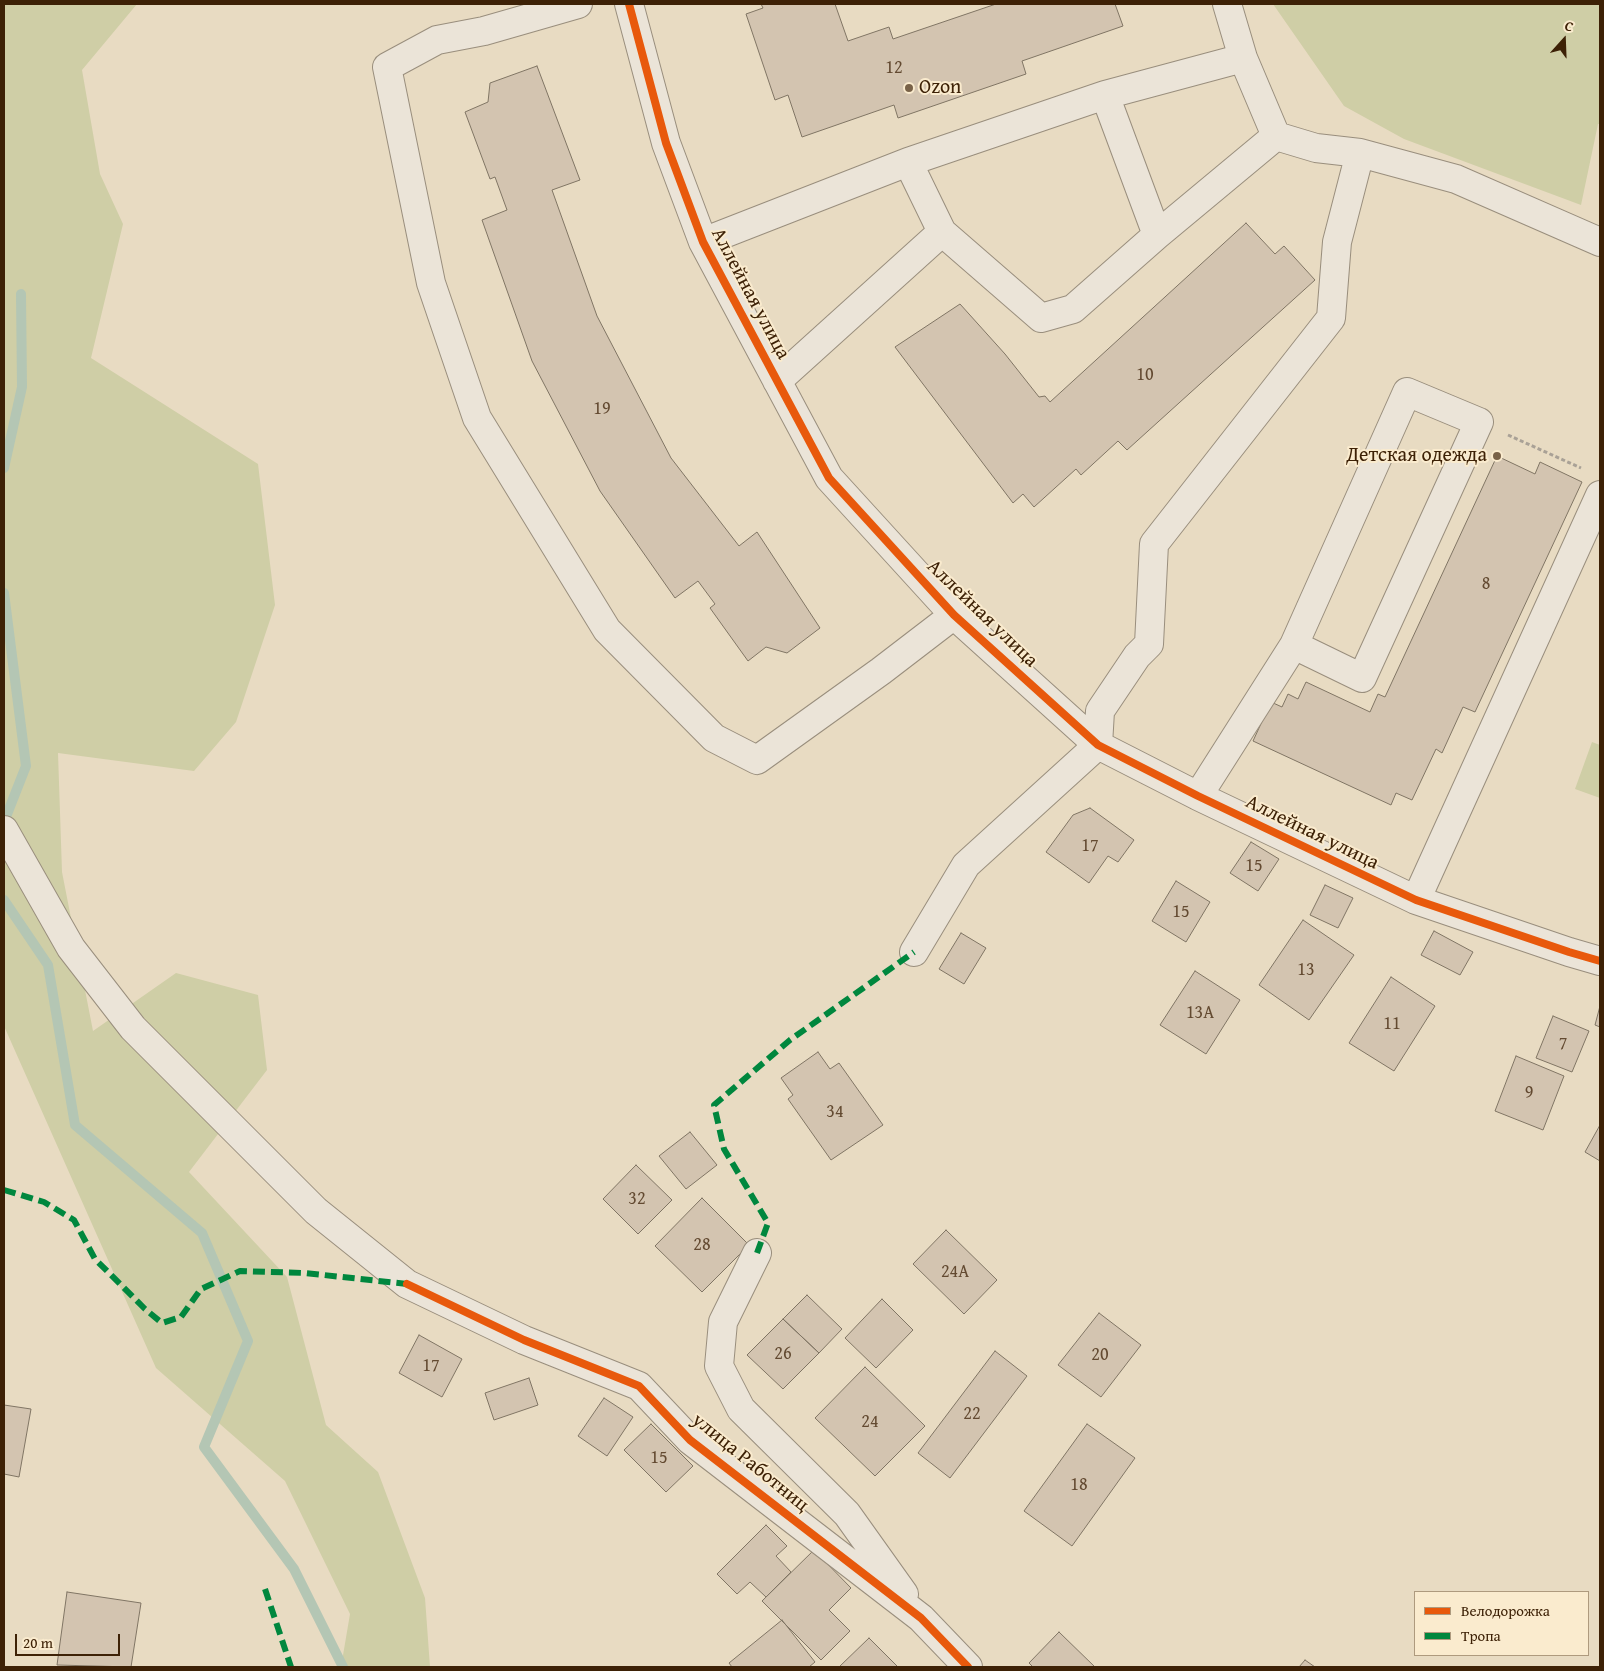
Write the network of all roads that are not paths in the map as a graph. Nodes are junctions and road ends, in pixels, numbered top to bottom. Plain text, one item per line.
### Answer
1 (578, 4) edge
2 (629, 4) edge
3 (1227, 4) edge
4 (1243, 58) junction
5 (1105, 95) junction
6 (1276, 136) junction
7 (1360, 153) junction
8 (908, 162) junction
9 (942, 232) junction
10 (1157, 235) junction
11 (703, 242) junction
12 (1600, 242) edge
13 (777, 381) junction
14 (1600, 495) edge
15 (954, 615) junction
16 (1294, 645) junction
17 (1098, 745) junction
18 (1198, 796) junction
19 (4, 830) edge
20 (1416, 900) junction
21 (914, 952) dead end
22 (1600, 961) edge
23 (758, 1253) dead end
24 (921, 1618) junction
25 (968, 1667) edge

1 - 15 street
2 - 11 street, Аллейная улица
3 - 4 street
4 - 5 street
4 - 6 street
5 - 8 street
5 - 10 street
6 - 7 street
6 - 10 street
7 - 12 street
7 - 17 street
8 - 9 street
8 - 11 street
9 - 10 street
9 - 13 street
11 - 13 street, Аллейная улица
13 - 15 street, Аллейная улица
14 - 20 street
15 - 17 street, Аллейная улица
16 - 16 street
16 - 18 street
17 - 18 street, Аллейная улица
17 - 21 street
18 - 20 street, Аллейная улица
19 - 24 street, улица Работниц
20 - 22 street, Аллейная улица
23 - 24 street
24 - 25 street, улица Работниц

